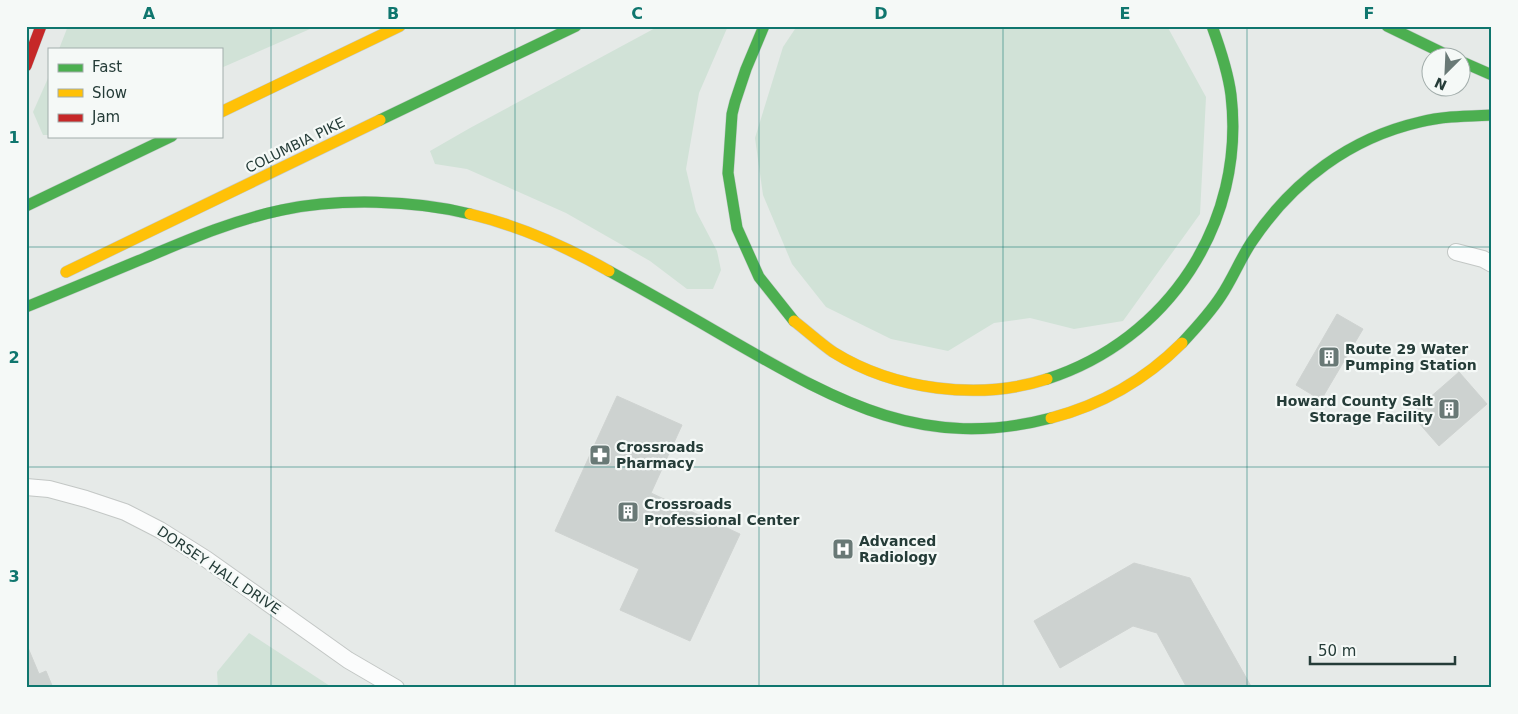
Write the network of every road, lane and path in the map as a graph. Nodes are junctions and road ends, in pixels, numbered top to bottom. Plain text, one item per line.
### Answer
1 (41, 26) edge
2 (400, 26) edge
3 (576, 26) edge
4 (764, 26) edge
5 (1212, 26) edge
6 (1387, 26) edge
7 (1432, 48) edge
8 (26, 66) edge
9 (1470, 66) edge
10 (1492, 76) edge
11 (222, 112) edge
12 (1492, 115) edge
13 (168, 138) edge
14 (26, 206) edge
15 (1456, 252) dead end
16 (1492, 264) edge
17 (53, 279) dead end
18 (26, 307) edge
19 (26, 487) edge
20 (396, 688) edge

1 - 8 main road
2 - 11 main road
3 - 17 main road, COLUMBIA PIKE
4 - 5 main road
6 - 7 main road
9 - 10 main road
12 - 18 main road
13 - 14 main road
15 - 16 street
19 - 20 street, DORSEY HALL DRIVE

